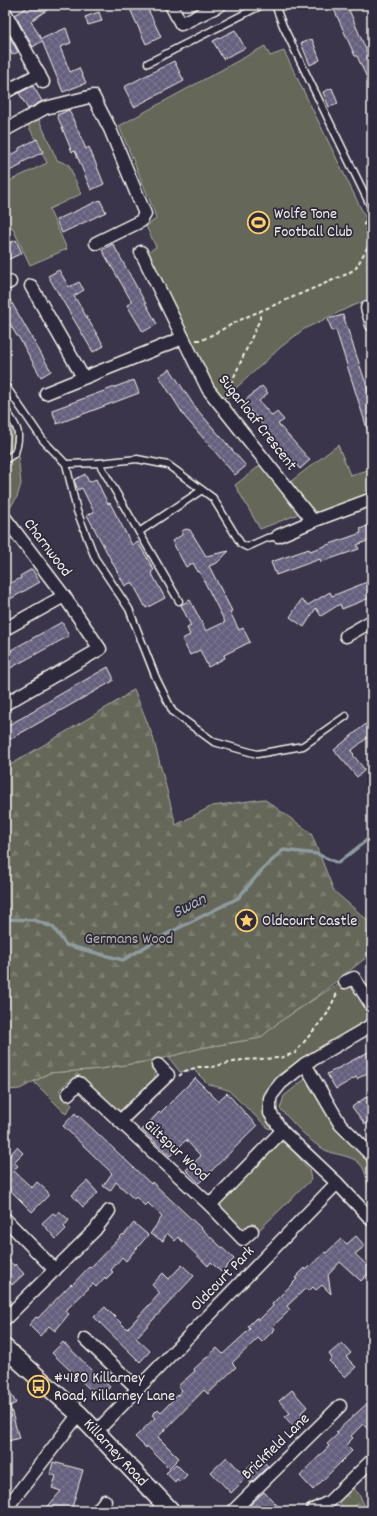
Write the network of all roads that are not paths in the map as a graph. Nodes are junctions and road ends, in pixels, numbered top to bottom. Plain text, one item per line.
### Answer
1 (171, 5) edge
2 (220, 5) edge
3 (262, 5) edge
4 (275, 5) edge
5 (5, 12) edge
6 (148, 63) dead end
7 (5, 92) edge
8 (5, 130) edge
9 (372, 209) edge
10 (96, 244) dead end
11 (141, 252) dead end
12 (32, 286) dead end
13 (367, 308) dead end
14 (372, 325) edge
15 (183, 338) junction
16 (82, 377) junction
17 (5, 385) edge
18 (46, 393) dead end
19 (5, 409) edge
20 (5, 460) edge
21 (99, 463) junction
22 (66, 464) junction
23 (202, 490) junction
24 (372, 499) edge
25 (5, 518) edge
26 (313, 521) junction
27 (139, 532) junction
28 (278, 536) joint
29 (64, 596) junction
30 (179, 601) dead end
31 (372, 621) edge
32 (5, 629) edge
33 (346, 636) dead end
34 (5, 704) edge
35 (346, 716) dead end
36 (345, 982) road end
37 (372, 1006) edge
38 (372, 1025) edge
39 (306, 1064) junction
40 (158, 1065) dead end
41 (68, 1094) dead end
42 (120, 1121) junction
43 (282, 1131) junction
44 (372, 1156) edge
45 (337, 1183) junction
46 (210, 1205) junction
47 (109, 1211) dead end
48 (5, 1219) edge
49 (372, 1220) edge
50 (252, 1231) dead end
51 (55, 1270) junction
52 (5, 1319) edge
53 (85, 1339) dead end
54 (5, 1348) edge
55 (138, 1389) junction
56 (340, 1406) dead end
57 (79, 1414) junction
58 (96, 1432) junction
59 (372, 1460) edge
60 (105, 1501) dead end
61 (5, 1510) edge
62 (313, 1510) edge
63 (97, 1511) edge
64 (171, 1511) edge
65 (233, 1511) edge

1 - 2 street
3 - 6 lane
4 - 9 lane
5 - 7 street
8 - 10 street
11 - 15 street, Sugarloaf Crescent
12 - 16 street
13 - 14 street
15 - 16 street
15 - 26 street, Sugarloaf Crescent
16 - 18 street
17 - 22 lane
19 - 20 lane
21 - 22 lane
21 - 23 lane
21 - 27 lane
22 - 35 lane
23 - 27 lane
23 - 28 lane
24 - 26 street
25 - 29 street, Charnwood
26 - 28 street
27 - 30 lane
29 - 32 street, Charnwood
29 - 34 street, Charnwood
31 - 33 street
36 - 37 street
38 - 39 street
39 - 43 street
39 - 44 street
40 - 42 street, Giltspur Wood
41 - 42 street, Giltspur Wood
42 - 46 street, Giltspur Wood
43 - 45 street
43 - 46 street, Giltspur Wood
45 - 49 street
45 - 55 street, Oldcourt Park
46 - 50 street, Giltspur Wood
47 - 51 street
48 - 51 street
51 - 52 street
53 - 55 street
54 - 57 main road, Killarney Road
55 - 58 street, Oldcourt Park
56 - 65 street, Brickfield Lane
57 - 58 main road, Killarney Road
57 - 61 street
58 - 64 main road, Killarney Road
59 - 62 street
60 - 63 street

